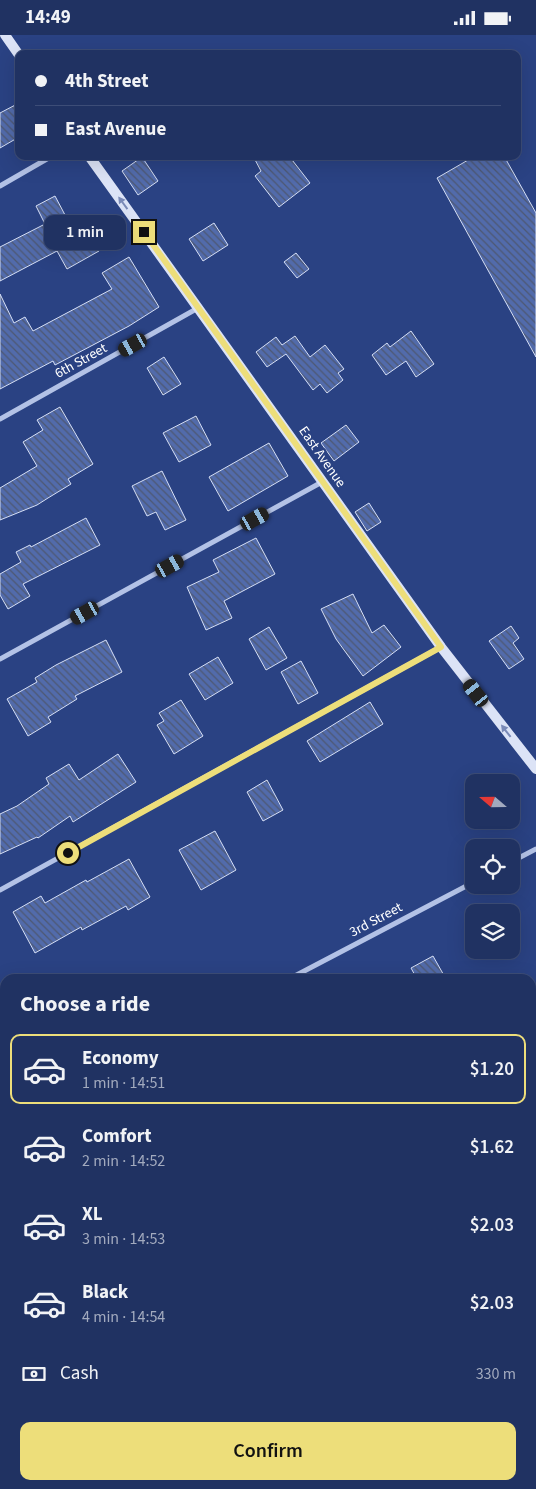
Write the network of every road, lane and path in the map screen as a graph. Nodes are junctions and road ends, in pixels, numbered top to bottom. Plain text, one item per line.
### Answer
1 (5, 35) edge
2 (16, 50) edge
3 (45, 160) edge
4 (92, 160) edge
5 (0, 186) edge
6 (199, 308) junction
7 (0, 419) edge
8 (322, 481) junction
9 (441, 647) junction
10 (0, 659) edge
11 (536, 769) edge
12 (536, 849) edge
13 (520, 857) edge
14 (465, 887) edge
15 (0, 890) edge
16 (299, 974) edge

1 - 2 main road
3 - 5 street
6 -> 4 main road, East Avenue
6 - 7 street, 6th Street
6 - 8 main road, East Avenue
8 - 9 main road, East Avenue
8 - 10 street
11 -> 9 main road, East Avenue
9 - 15 street
12 - 13 street
14 - 16 street, 3rd Street

